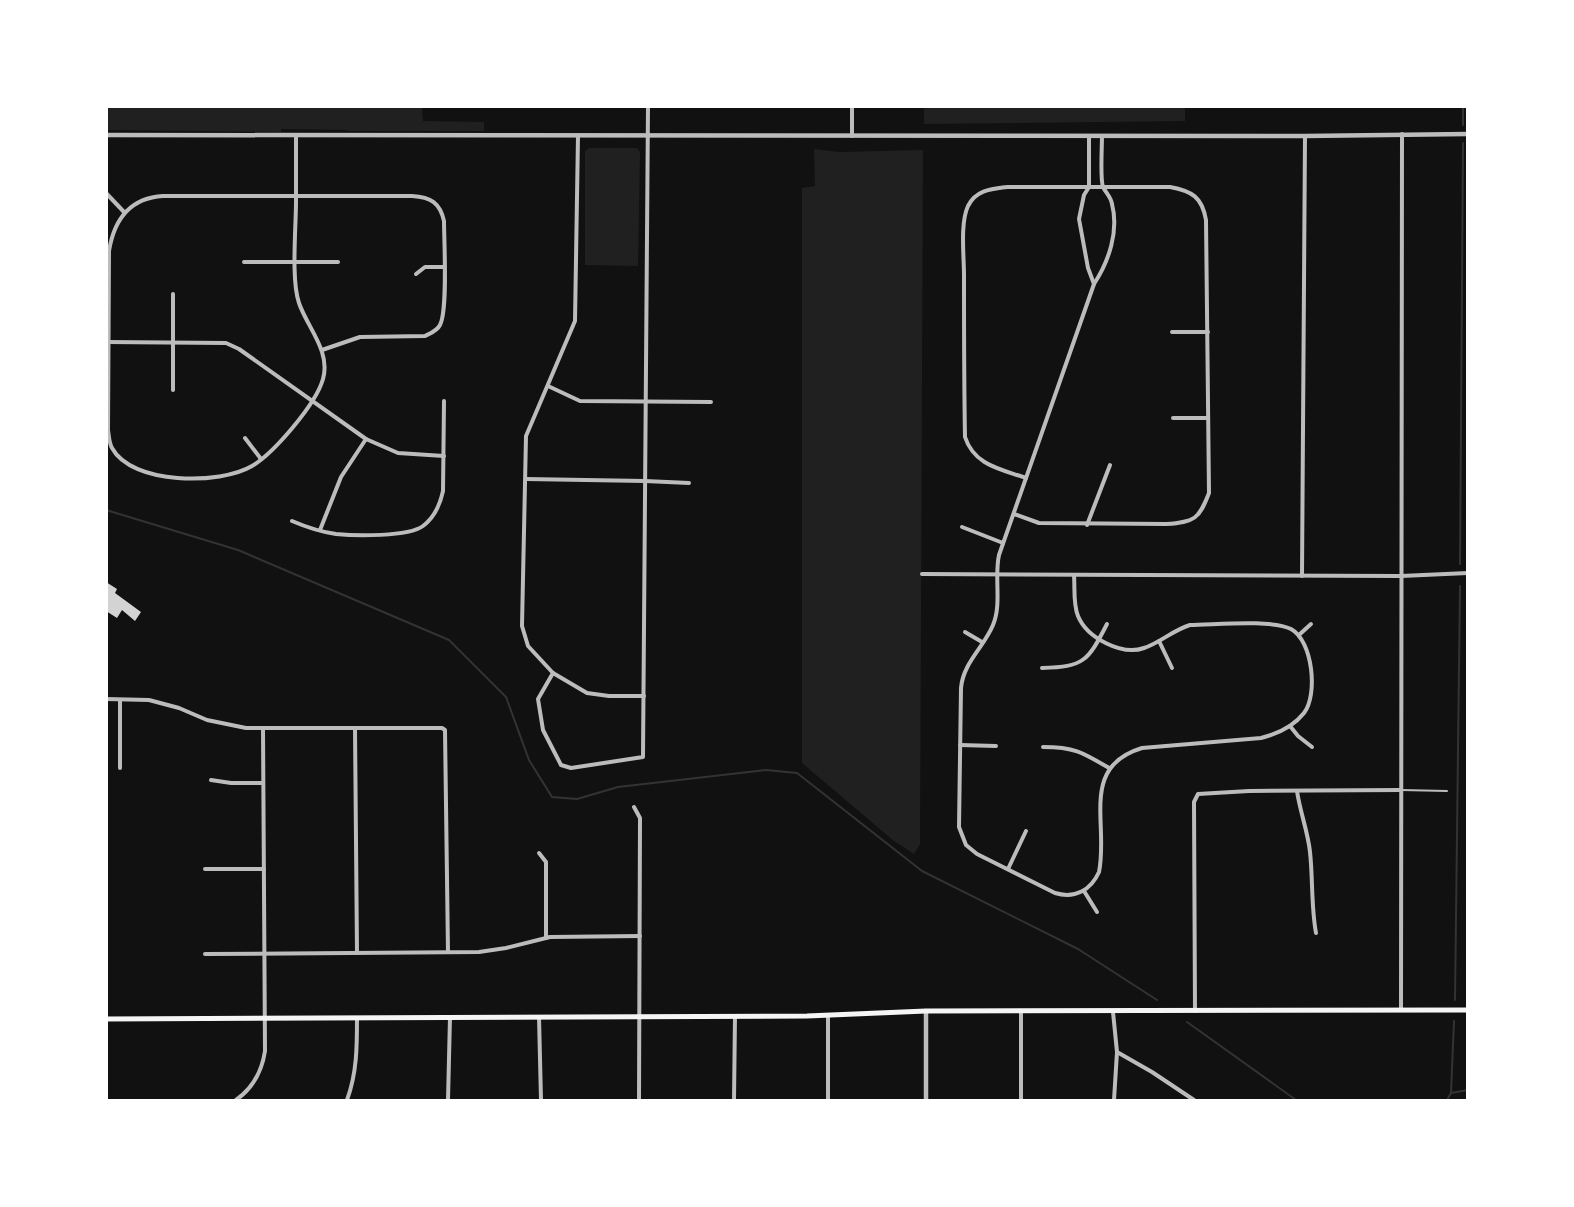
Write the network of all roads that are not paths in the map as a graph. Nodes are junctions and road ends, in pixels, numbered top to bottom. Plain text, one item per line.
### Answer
1 (648, 106) edge
2 (852, 106) edge
3 (1402, 134) junction
4 (1467, 134) edge
5 (106, 135) edge
6 (296, 135) junction
7 (578, 136) junction
8 (648, 136) junction
9 (852, 136) junction
10 (1089, 136) junction
11 (1102, 136) junction
12 (1305, 136) junction
13 (1089, 187) junction
14 (1103, 187) junction
15 (106, 193) edge
16 (296, 196) junction
17 (124, 212) junction
18 (244, 262) dead end
19 (296, 262) junction
20 (338, 262) dead end
21 (444, 267) junction
22 (416, 274) dead end
23 (1094, 284) junction
24 (173, 294) dead end
25 (1172, 332) dead end
26 (1208, 332) junction
27 (107, 342) edge
28 (174, 342) junction
29 (321, 350) junction
30 (548, 386) junction
31 (173, 390) dead end
32 (311, 401) junction
33 (444, 401) dead end
34 (711, 402) dead end
35 (646, 403) junction
36 (1173, 418) dead end
37 (1208, 418) junction
38 (245, 438) dead end
39 (366, 439) junction
40 (444, 456) junction
41 (261, 459) junction
42 (1110, 465) dead end
43 (1026, 478) junction
44 (526, 479) junction
45 (645, 481) junction
46 (690, 483) dead end
47 (1014, 514) junction
48 (292, 521) dead end
49 (1088, 525) junction
50 (962, 527) dead end
51 (320, 530) junction
52 (1003, 543) junction
53 (1467, 573) edge
54 (922, 574) dead end
55 (997, 575) junction
56 (1074, 575) junction
57 (1302, 576) junction
58 (1401, 576) junction
59 (1107, 624) dead end
60 (1311, 624) dead end
61 (965, 632) dead end
62 (1300, 634) junction
63 (1100, 638) junction
64 (1159, 640) junction
65 (982, 642) junction
66 (1042, 668) dead end
67 (1172, 668) dead end
68 (553, 673) junction
69 (644, 696) junction
70 (106, 699) edge
71 (120, 700) junction
72 (1290, 726) junction
73 (263, 728) junction
74 (355, 728) junction
75 (960, 745) junction
76 (996, 746) dead end
77 (1043, 747) dead end
78 (1312, 747) dead end
79 (120, 768) dead end
80 (1109, 768) junction
81 (212, 780) dead end
82 (263, 783) junction
83 (1401, 790) junction
84 (1297, 791) junction
85 (1447, 791) dead end
86 (634, 807) dead end
87 (1026, 831) dead end
88 (539, 854) dead end
89 (205, 869) dead end
90 (264, 869) junction
91 (1008, 869) junction
92 (1084, 891) junction
93 (1097, 912) dead end
94 (1316, 933) dead end
95 (640, 936) junction
96 (546, 938) junction
97 (448, 952) junction
98 (357, 953) junction
99 (205, 954) dead end
100 (265, 954) junction
101 (1401, 1010) junction
102 (1467, 1010) edge
103 (926, 1011) junction
104 (1195, 1011) junction
105 (1021, 1012) junction
106 (1113, 1012) junction
107 (828, 1015) junction
108 (640, 1016) junction
109 (735, 1016) junction
110 (450, 1017) junction
111 (539, 1017) junction
112 (265, 1018) junction
113 (357, 1018) junction
114 (106, 1019) edge
115 (1117, 1052) junction
116 (236, 1101) edge
117 (347, 1101) edge
118 (448, 1101) edge
119 (541, 1101) edge
120 (639, 1101) edge
121 (734, 1101) edge
122 (828, 1101) edge
123 (926, 1101) edge
124 (1021, 1101) edge
125 (1114, 1101) edge
126 (1194, 1101) edge

1 - 8 street
2 - 9 street
3 - 4 street
3 - 12 street
3 - 58 street
5 - 6 street
6 - 7 street
6 - 16 street
7 - 8 street
7 - 30 street
8 - 9 street
8 - 35 street
9 - 10 street
10 - 11 street
10 - 13 street
11 - 12 street
11 - 14 street
12 - 57 street
13 - 14 street
13 - 23 street
13 - 43 street
14 - 23 street
14 - 26 street
15 - 17 street
16 - 17 street
16 - 19 street
16 - 21 street
17 - 27 street
18 - 19 street
19 - 20 street
19 - 29 street
21 - 22 street
21 - 29 street
23 - 43 street
24 - 28 street
25 - 26 street
26 - 37 street
27 - 28 street
27 - 41 street
28 - 31 street
28 - 32 street
29 - 32 street
30 - 35 street
30 - 44 street
32 - 39 street
32 - 41 street
33 - 40 street
34 - 35 street
35 - 45 street
36 - 37 street
37 - 49 street
38 - 41 street
39 - 40 street
39 - 51 street
40 - 51 street
42 - 49 street
43 - 47 street
44 - 45 street
44 - 68 street
45 - 46 street
45 - 69 street
47 - 49 street
47 - 52 street
48 - 51 street
50 - 52 street
52 - 55 street
53 - 58 street
54 - 55 street
55 - 56 street
55 - 65 street
56 - 57 street
56 - 63 street
57 - 58 street
58 - 83 street
59 - 63 street
60 - 62 street
61 - 65 street
62 - 64 street
62 - 72 street
63 - 64 street
63 - 66 street
64 - 67 street
65 - 75 street
68 - 69 street
68 - 69 street
70 - 71 street
71 - 73 street
71 - 79 street
72 - 78 street
72 - 80 street
73 - 74 street
73 - 82 street
74 - 97 street
74 - 98 street
75 - 76 street
75 - 91 street
77 - 80 street
80 - 92 street
81 - 82 street
82 - 90 street
83 - 84 street
83 - 85 lane
83 - 101 street
84 - 94 street
84 - 104 street
86 - 95 street
87 - 91 street
88 - 96 street
89 - 90 street
90 - 100 street
91 - 92 street
92 - 93 street
95 - 96 street
95 - 108 street
96 - 97 street
97 - 98 street
98 - 100 street
99 - 100 street
100 - 112 street
101 - 102 main road
101 - 104 main road
103 - 105 main road
103 - 107 main road
103 - 123 street
104 - 106 main road
105 - 106 main road
105 - 124 street
106 - 115 street
107 - 109 main road
107 - 122 street
108 - 109 main road
108 - 111 main road
108 - 120 street
109 - 121 street
110 - 111 main road
110 - 113 main road
110 - 118 street
111 - 119 street
112 - 113 main road
112 - 114 main road
112 - 116 street
113 - 117 street
115 - 125 street
115 - 126 street

